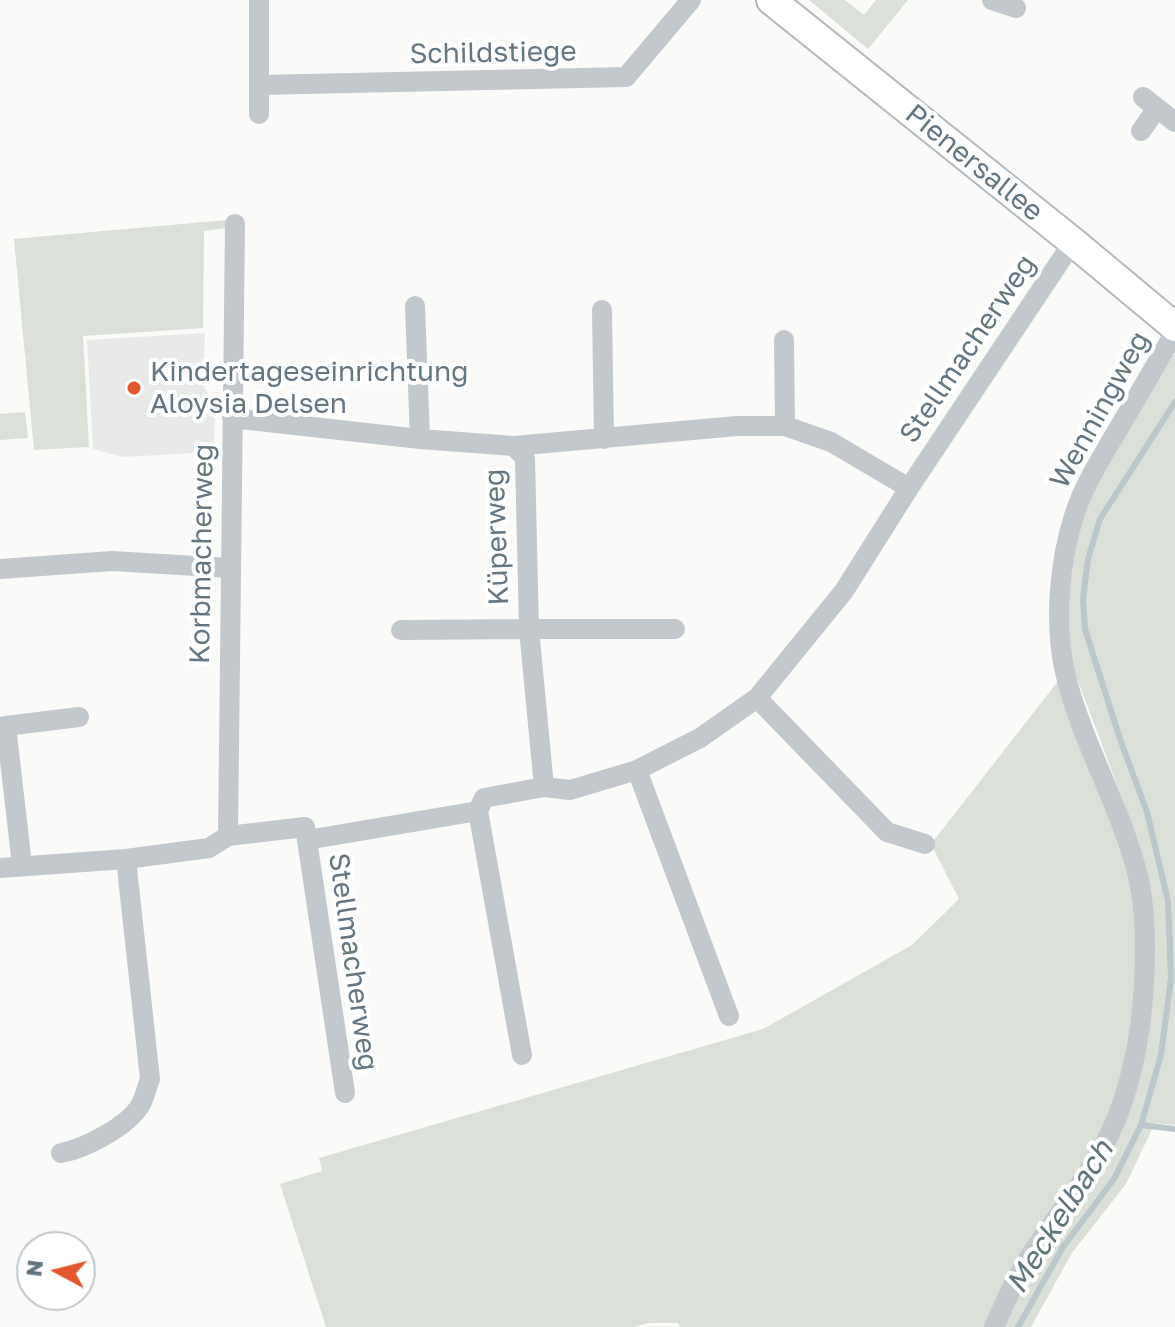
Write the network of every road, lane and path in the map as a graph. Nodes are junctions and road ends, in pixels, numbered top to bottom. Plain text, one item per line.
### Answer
1 (259, 0) edge
2 (691, 0) edge
3 (771, 0) edge
4 (992, 0) edge
5 (1016, 8) dead end
6 (259, 85) junction
7 (259, 114) dead end
8 (1175, 122) edge
9 (1141, 131) dead end
10 (235, 224) dead end
11 (1073, 242) junction
12 (415, 306) dead end
13 (602, 310) dead end
14 (1175, 329) edge
15 (784, 340) dead end
16 (232, 418) junction
17 (785, 426) junction
18 (420, 439) junction
19 (604, 439) junction
20 (514, 446) junction
21 (909, 488) junction
22 (230, 568) junction
23 (0, 569) edge
24 (529, 629) junction
25 (675, 629) dead end
26 (401, 630) dead end
27 (757, 698) junction
28 (79, 717) dead end
29 (3, 727) edge
30 (637, 770) junction
31 (544, 787) junction
32 (478, 811) junction
33 (228, 836) junction
34 (307, 840) junction
35 (925, 844) dead end
36 (126, 859) junction
37 (22, 865) junction
38 (0, 868) edge
39 (729, 1016) dead end
40 (522, 1055) dead end
41 (345, 1093) dead end
42 (61, 1153) dead end
43 (994, 1327) edge

1 - 6 street
2 - 6 street, Schildstiege
3 - 11 main road, Pienersallee
4 - 5 street
6 - 7 street
8 - 9 street
10 - 16 street, Korbmacherweg
11 - 14 main road, Pienersallee
11 - 21 street, Stellmacherweg
12 - 18 street
13 - 19 street
14 - 43 street, Wenningweg
15 - 17 street
16 - 18 street, Stellmacherweg
16 - 22 street, Korbmacherweg
17 - 19 street, Stellmacherweg
17 - 21 street, Stellmacherweg
18 - 20 street, Stellmacherweg
19 - 20 street, Stellmacherweg
20 - 24 street, Küperweg
21 - 27 street, Stellmacherweg
22 - 23 street
22 - 33 street, Korbmacherweg
24 - 25 street, Küperweg
24 - 26 street, Küperweg
24 - 31 street, Küperweg
27 - 30 street, Stellmacherweg
27 - 35 street
28 - 29 street
29 - 37 street
30 - 31 street, Stellmacherweg
30 - 39 street
31 - 32 street, Stellmacherweg
32 - 34 street, Stellmacherweg
32 - 40 street
33 - 34 street, Stellmacherweg
33 - 36 street, Stellmacherweg
34 - 41 street, Stellmacherweg
36 - 37 street, Stellmacherweg
36 - 42 street
37 - 38 street, Stellmacherweg

